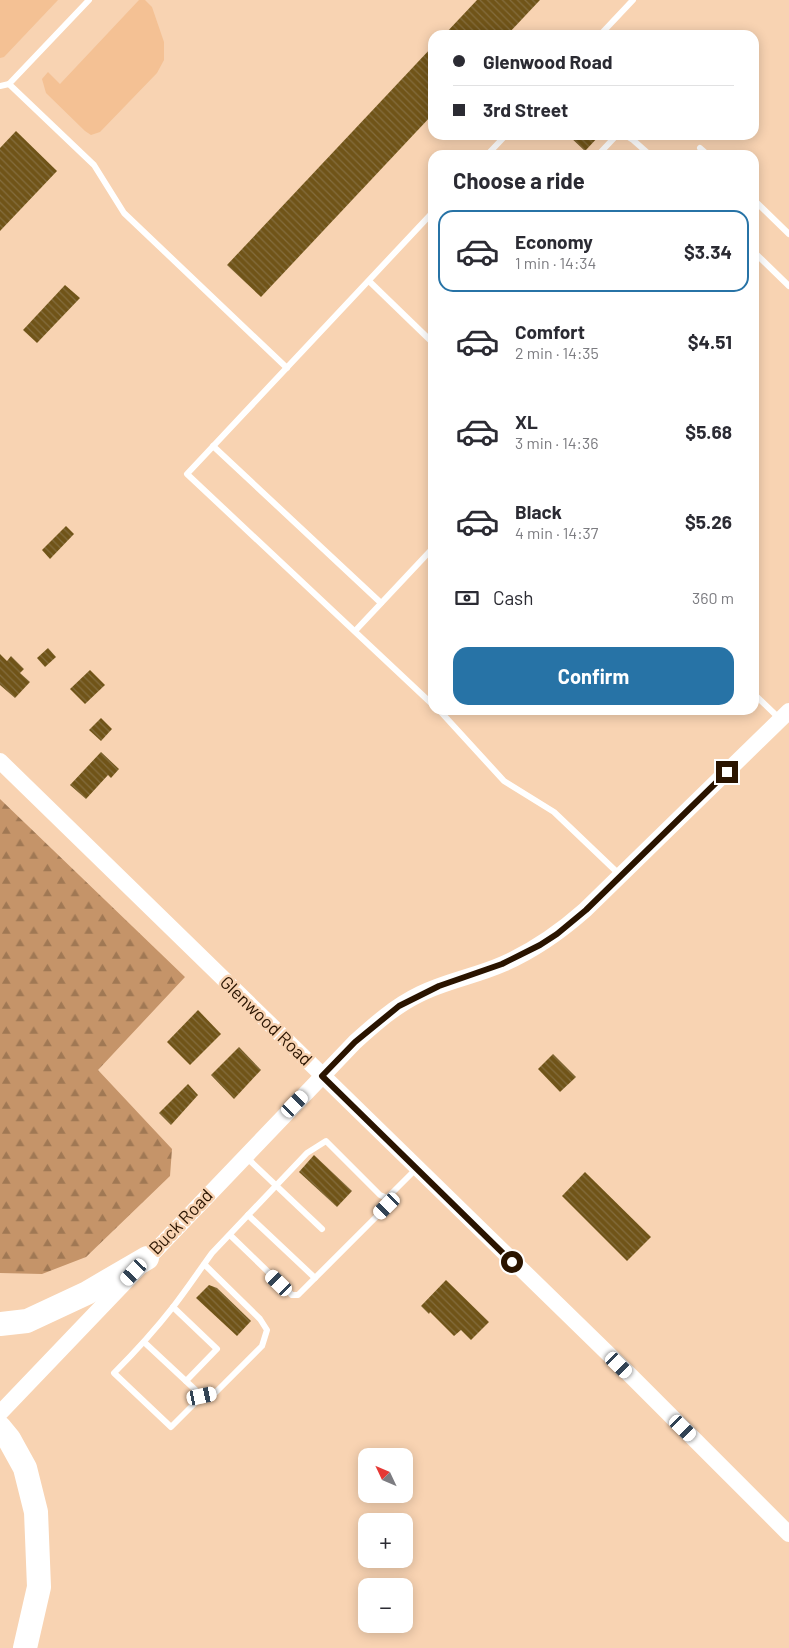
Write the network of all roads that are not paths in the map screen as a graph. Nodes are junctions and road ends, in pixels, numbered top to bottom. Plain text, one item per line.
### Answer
1 (89, 0) edge
2 (633, 0) edge
3 (605, 30) edge
4 (9, 84) junction
5 (0, 86) edge
6 (501, 140) edge
7 (612, 140) edge
8 (633, 140) edge
9 (700, 148) dead end
10 (492, 150) edge
11 (603, 150) edge
12 (644, 150) edge
13 (702, 150) edge
14 (759, 205) edge
15 (428, 217) edge
16 (789, 234) edge
17 (759, 257) edge
18 (369, 281) junction
19 (789, 286) edge
20 (428, 338) edge
21 (287, 368) junction
22 (213, 446) junction
23 (428, 554) edge
24 (381, 603) junction
25 (355, 631) junction
26 (759, 698) edge
27 (428, 700) edge
28 (444, 715) edge
29 (785, 716) edge
30 (0, 761) edge
31 (620, 876) junction
32 (322, 1076) junction
33 (245, 1156) junction
34 (417, 1168) junction
35 (277, 1185) junction
36 (387, 1198) junction
37 (248, 1215) junction
38 (322, 1229) dead end
39 (230, 1235) junction
40 (147, 1258) junction
41 (204, 1264) junction
42 (315, 1278) junction
43 (173, 1307) junction
44 (0, 1324) edge
45 (144, 1342) junction
46 (186, 1381) junction
47 (202, 1396) junction
48 (0, 1413) edge
49 (0, 1428) edge
50 (789, 1534) edge
51 (25, 1648) edge

1 - 4 lane
2 - 3 lane
4 - 5 lane
4 - 21 lane
6 - 10 lane
7 - 11 lane
8 - 12 lane
9 - 13 lane
14 - 16 lane
15 - 18 lane
17 - 19 lane
18 - 20 lane
18 - 21 lane
21 - 22 lane
22 - 24 lane
22 - 25 lane
23 - 24 lane
24 - 25 lane
25 - 27 lane
26 - 29 lane
28 - 31 lane
29 - 31 street, Buck Road
30 - 32 street, Glenwood Road
31 - 32 street, Buck Road
32 - 33 street, Buck Road
32 - 34 street, Glenwood Road
33 - 35 lane
33 - 40 street, Buck Road
34 - 36 lane
34 - 50 street, Glenwood Road
35 - 36 lane
35 - 37 lane
35 - 38 lane
36 - 42 lane
37 - 39 lane
37 - 42 lane
39 - 41 lane
39 - 42 lane
40 - 44 highway
40 - 48 street, Buck Road
41 - 43 lane
41 - 47 lane
43 - 45 lane
43 - 46 lane
45 - 46 lane
45 - 47 lane
46 - 47 lane
49 - 51 highway

